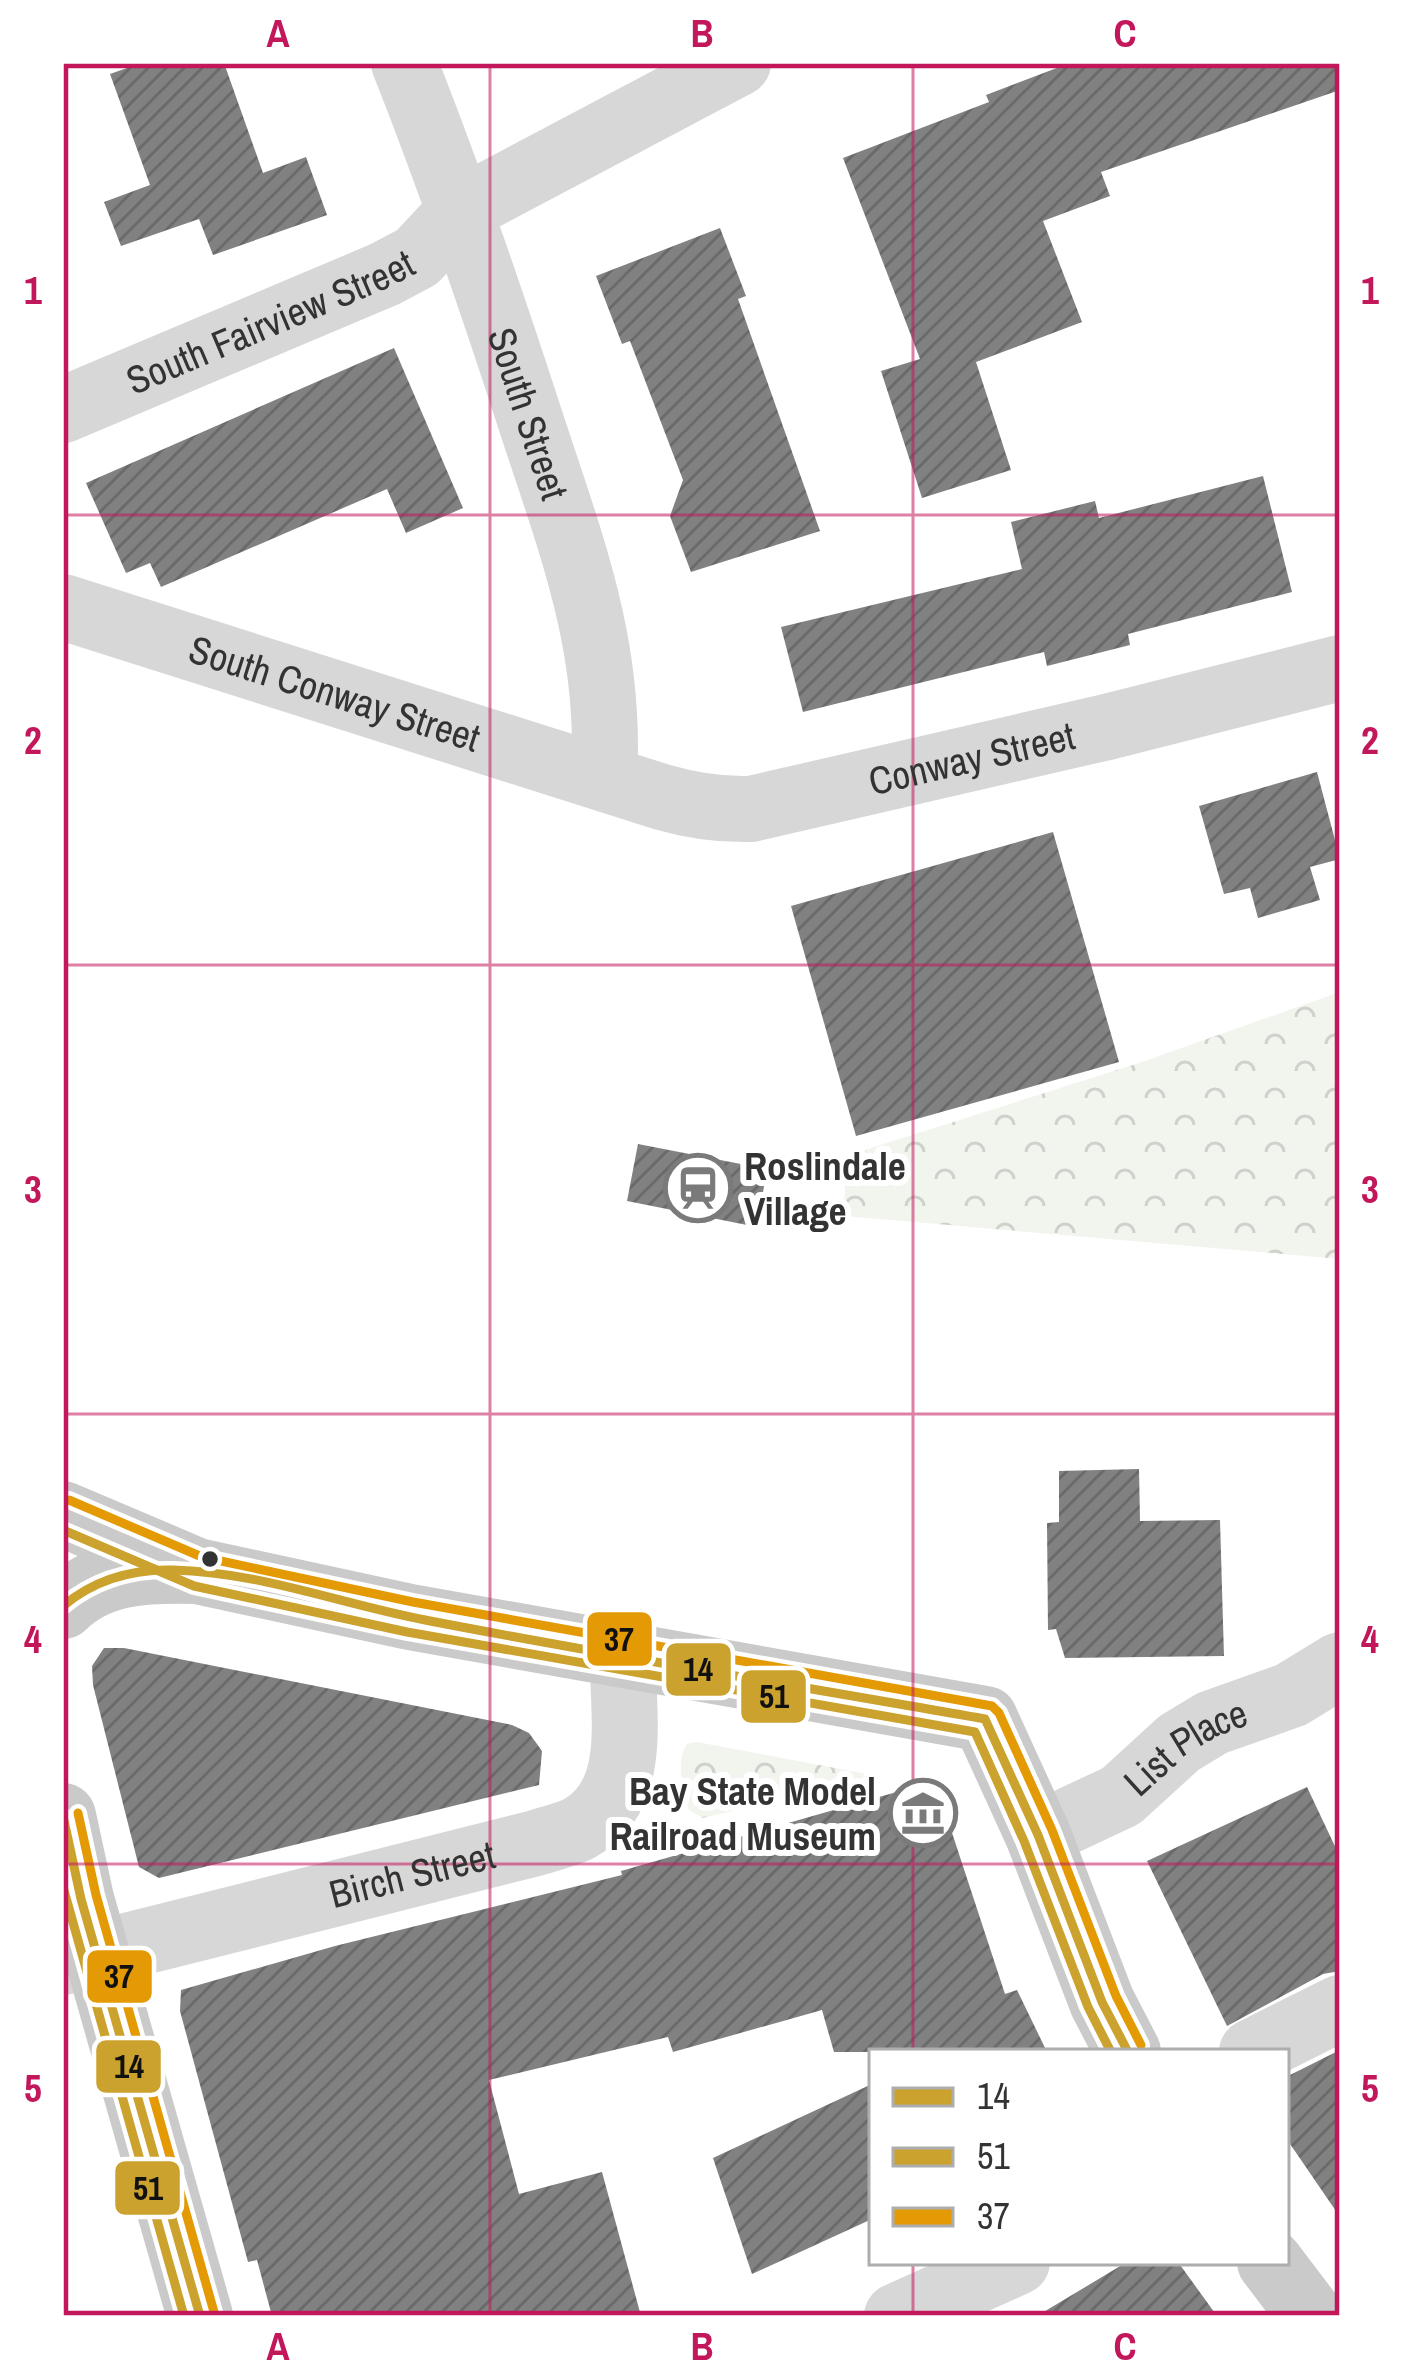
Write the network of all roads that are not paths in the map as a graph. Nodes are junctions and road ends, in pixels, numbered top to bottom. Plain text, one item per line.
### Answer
1 (404, 63) edge
2 (738, 63) edge
3 (462, 209) junction
4 (63, 410) edge
5 (63, 607) edge
6 (1340, 668) edge
7 (604, 777) junction
8 (63, 1514) edge
9 (196, 1571) junction
10 (63, 1606) edge
11 (623, 1657) junction
12 (1340, 1665) edge
13 (63, 1816) edge
14 (1039, 1835) junction
15 (80, 1958) edge
16 (1340, 2008) edge
17 (1126, 2049) edge
18 (1258, 2049) edge
19 (1010, 2265) edge
20 (1272, 2265) edge
21 (200, 2316) edge
22 (897, 2316) edge
23 (1311, 2316) edge

1 - 3 street, South Street
2 - 3 street, South Fairview Street
3 - 4 street, South Fairview Street
3 - 7 street, South Street
5 - 7 street, South Conway Street
6 - 7 street, Conway Street
8 - 9 main road
9 - 10 main road
9 - 11 main road
11 - 14 main road
11 - 15 street, Birch Street
12 - 14 street, List Place
13 - 15 main road
14 - 17 main road
15 - 21 main road
16 - 18 street
19 - 22 street
20 - 23 main road

